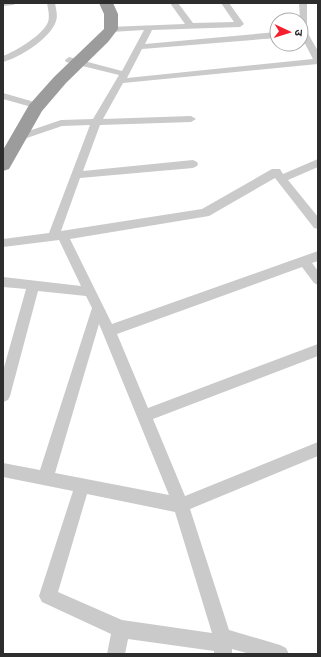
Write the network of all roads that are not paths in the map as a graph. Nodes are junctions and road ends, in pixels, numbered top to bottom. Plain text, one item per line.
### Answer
1 (13, 3) edge
2 (51, 3) edge
3 (97, 3) edge
4 (106, 3) edge
5 (174, 3) edge
6 (225, 3) edge
7 (229, 3) edge
8 (3, 4) edge
9 (191, 26) junction
10 (149, 28) junction
11 (111, 29) junction
12 (269, 36) edge
13 (309, 44) edge
14 (140, 47) junction
15 (3, 59) edge
16 (318, 60) edge
17 (74, 61) junction
18 (122, 77) junction
19 (3, 96) edge
20 (28, 103) junction
21 (191, 119) dead end
22 (96, 122) junction
23 (10, 140) edge
24 (318, 163) edge
25 (193, 164) dead end
26 (3, 165) edge
27 (76, 175) junction
28 (281, 179) junction
29 (318, 225) edge
30 (58, 236) junction
31 (3, 243) edge
32 (318, 256) edge
33 (304, 261) junction
34 (318, 280) edge
35 (3, 282) edge
36 (33, 285) junction
37 (90, 292) junction
38 (98, 308) junction
39 (109, 331) junction
40 (318, 350) edge
41 (3, 396) edge
42 (144, 416) junction
43 (318, 449) edge
44 (3, 470) edge
45 (45, 478) junction
46 (82, 486) junction
47 (181, 505) junction
48 (121, 629) junction
49 (222, 645) edge
50 (116, 654) edge
51 (280, 654) edge

1 - 8 street
2 - 15 street
3 - 17 highway
4 - 11 highway
5 - 9 street
6 - 7 street
6 - 9 street
9 - 10 street
10 - 11 street
10 - 14 street
11 - 17 highway
12 - 14 street
13 - 16 street
14 - 18 street
16 - 18 street
17 - 18 street
17 - 20 highway
17 - 23 highway
18 - 22 street
19 - 20 street
20 - 23 highway
21 - 22 street
22 - 23 street
22 - 27 street
23 - 26 highway
24 - 28 street
25 - 27 street
27 - 30 street
28 - 29 street
28 - 30 street
30 - 31 street
30 - 37 street
32 - 33 street
33 - 34 street
33 - 39 street
35 - 36 street
36 - 37 street
36 - 41 street
37 - 38 street
38 - 39 street
38 - 45 street
39 - 42 street
40 - 42 street
42 - 47 street
43 - 47 street
44 - 45 street
45 - 46 street
46 - 47 street
46 - 48 street
47 - 49 street
48 - 49 street
48 - 50 street
49 - 51 street

